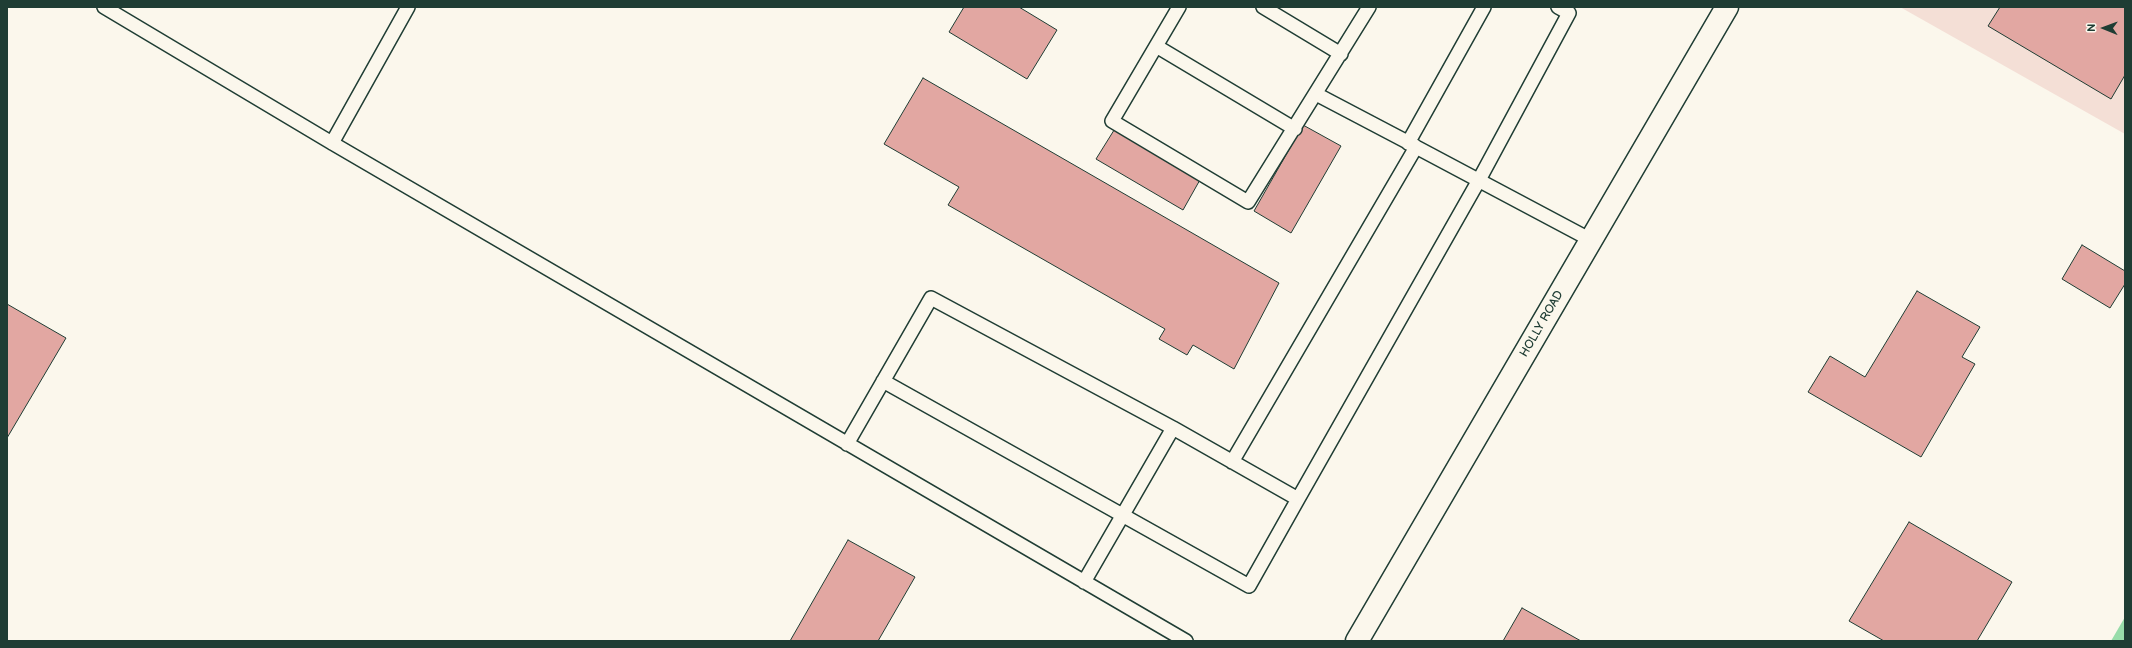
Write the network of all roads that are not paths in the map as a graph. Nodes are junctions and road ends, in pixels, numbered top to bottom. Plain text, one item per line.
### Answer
1 (104, 7) edge
2 (408, 7) edge
3 (1179, 7) edge
4 (1263, 7) edge
5 (1369, 7) edge
6 (1484, 7) edge
7 (1558, 7) edge
8 (1727, 7) edge
9 (1156, 46) junction
10 (1341, 54) junction
11 (1316, 94) junction
12 (1294, 128) junction
13 (332, 143) junction
14 (1412, 145) junction
15 (1479, 180) junction
16 (1592, 240) junction
17 (883, 381) junction
18 (1173, 428) junction
19 (847, 444) junction
20 (1232, 462) junction
21 (1298, 499) junction
22 (1122, 516) junction
23 (1084, 582) junction
24 (1186, 641) edge
25 (1357, 641) edge

1 - 13 lane
2 - 13 lane
3 - 9 lane
4 - 10 lane
5 - 10 lane
6 - 14 lane
7 - 15 lane
8 - 16 main road, HOLLY ROAD
9 - 12 lane
9 - 12 lane
10 - 11 lane
11 - 12 lane
11 - 14 lane
13 - 19 lane
14 - 15 lane
14 - 20 lane
15 - 16 lane
15 - 21 lane
16 - 25 main road, HOLLY ROAD
17 - 18 lane
17 - 19 lane
17 - 22 lane
18 - 20 lane
18 - 22 lane
19 - 23 lane
20 - 21 lane
21 - 22 lane
22 - 23 lane
23 - 24 lane

